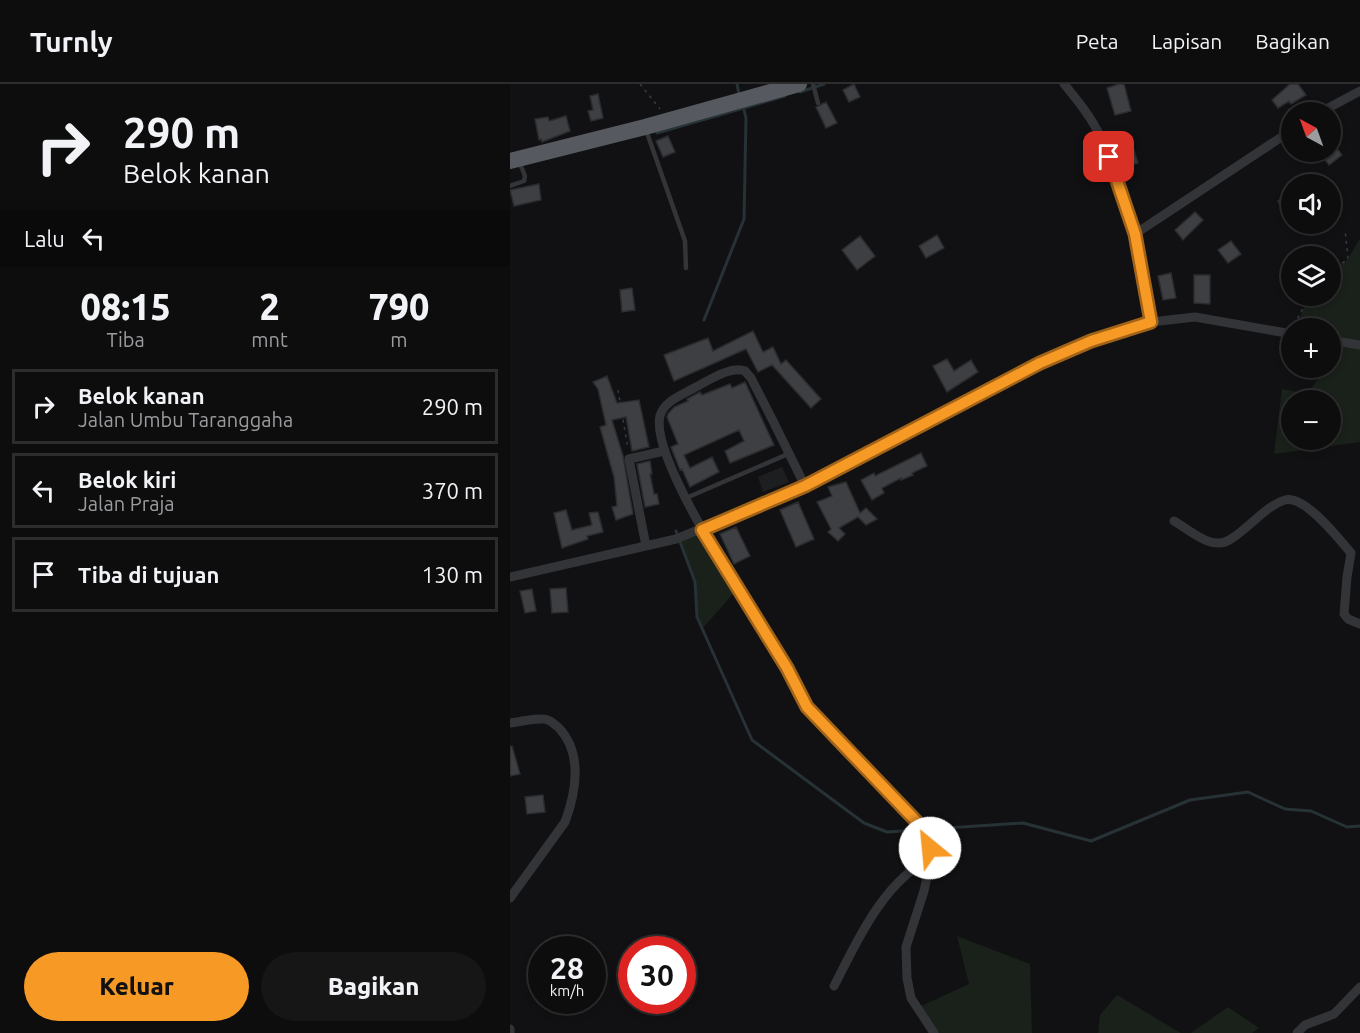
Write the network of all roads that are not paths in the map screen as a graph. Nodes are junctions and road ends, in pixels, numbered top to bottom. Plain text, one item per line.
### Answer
1 (1064, 84) edge
2 (810, 86) edge
3 (1360, 91) edge
4 (1340, 102) edge
5 (818, 103) dead end
6 (645, 127) junction
7 (1281, 137) edge
8 (514, 160) edge
9 (510, 186) edge
10 (1135, 234) junction
11 (686, 268) dead end
12 (1151, 322) junction
13 (1281, 332) edge
14 (1341, 342) edge
15 (1360, 345) edge
16 (664, 451) junction
17 (788, 454) junction
18 (805, 486) junction
19 (685, 499) junction
20 (1174, 521) dead end
21 (702, 530) junction
22 (646, 546) junction
23 (510, 577) edge
24 (1360, 624) edge
25 (510, 723) edge
26 (949, 849) dead end
27 (932, 855) junction
28 (510, 898) edge
29 (834, 986) dead end
30 (1360, 987) edge
31 (934, 1033) edge
32 (1297, 1033) edge

1 - 10 street
2 - 5 lane
2 - 6 highway
3 - 4 street
6 - 8 highway
6 - 11 lane
7 - 10 street
8 - 9 lane
10 - 12 street
12 - 13 street
12 - 18 street
14 - 15 street
16 - 17 street
16 - 19 street
16 - 22 street
17 - 18 street
17 - 19 lane
18 - 21 street
19 - 21 street
20 - 24 street
21 - 22 street
21 - 27 street
22 - 23 street
25 - 28 street
26 - 27 street
27 - 29 street
27 - 31 street
30 - 32 street

